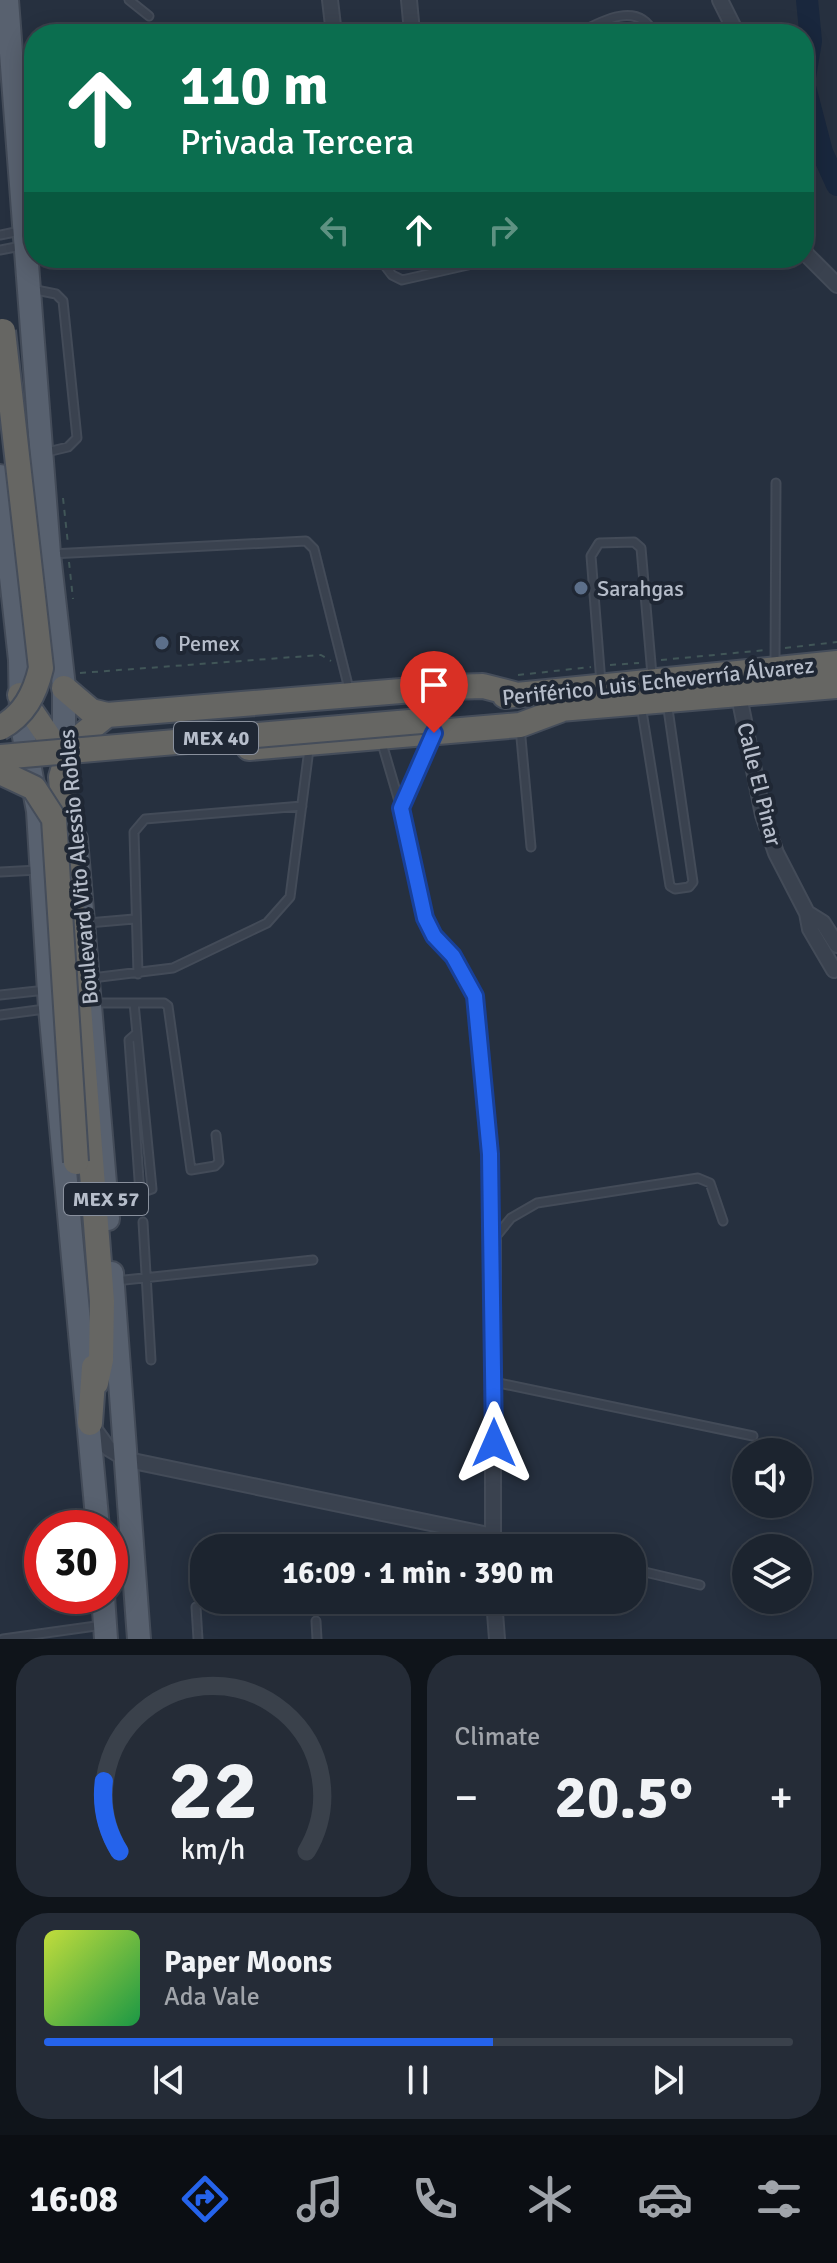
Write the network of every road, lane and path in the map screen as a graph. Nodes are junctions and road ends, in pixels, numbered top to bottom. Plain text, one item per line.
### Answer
1 (7, 0) edge
2 (129, 0) edge
3 (330, 0) edge
4 (409, 0) edge
5 (720, 0) edge
6 (149, 16) dead end
7 (333, 24) edge
8 (411, 24) edge
9 (596, 24) edge
10 (648, 24) edge
11 (732, 24) edge
12 (24, 183) edge
13 (0, 235) edge
14 (24, 237) edge
15 (24, 239) edge
16 (0, 250) edge
17 (814, 262) edge
18 (30, 268) edge
19 (387, 268) edge
20 (455, 268) edge
21 (837, 285) edge
22 (30, 288) junction
23 (1, 326) edge
24 (41, 453) junction
25 (0, 476) edge
26 (776, 483) dead end
27 (49, 554) junction
28 (60, 654) junction
29 (837, 663) edge
30 (775, 669) junction
31 (20, 679) junction
32 (601, 686) junction
33 (837, 686) edge
34 (64, 688) junction
35 (646, 692) junction
36 (518, 695) junction
37 (350, 696) junction
38 (739, 696) junction
39 (667, 701) junction
40 (563, 709) junction
41 (107, 715) junction
42 (433, 719) junction
43 (4, 723) edge
44 (520, 725) junction
45 (380, 737) junction
46 (0, 741) edge
47 (310, 743) junction
48 (0, 757) edge
49 (119, 758) junction
50 (64, 759) junction
51 (0, 774) edge
52 (302, 806) junction
53 (401, 808) junction
54 (38, 811) junction
55 (531, 847) dead end
56 (40, 870) junction
57 (0, 872) edge
58 (807, 913) junction
59 (134, 919) junction
60 (85, 923) junction
61 (837, 945) edge
62 (836, 968) edge
63 (138, 974) junction
64 (89, 979) junction
65 (0, 995) edge
66 (49, 999) junction
67 (91, 1003) junction
68 (134, 1003) junction
69 (0, 1015) edge
70 (136, 1034) junction
71 (216, 1135) dead end
72 (723, 1221) dead end
73 (143, 1222) dead end
74 (493, 1240) junction
75 (313, 1260) dead end
76 (147, 1278) junction
77 (112, 1282) junction
78 (151, 1360) dead end
79 (494, 1382) junction
80 (96, 1383) junction
81 (90, 1423) junction
82 (753, 1436) dead end
83 (128, 1460) junction
84 (97, 1510) edge
85 (457, 1534) edge
86 (493, 1534) edge
87 (646, 1572) edge
88 (700, 1585) dead end
89 (196, 1614) edge
90 (495, 1614) edge
91 (316, 1621) dead end
92 (106, 1632) edge
93 (3, 1639) edge
94 (139, 1639) edge
95 (198, 1639) edge
96 (317, 1639) edge
97 (497, 1639) edge

1 - 12 main road, Boulevard Vito Alessio Robles
2 - 6 lane
3 - 7 street
4 - 8 street
5 - 11 street
9 - 10 lane
13 - 14 lane
15 - 16 lane
17 - 21 street
18 - 22 main road, Boulevard Vito Alessio Robles
19 - 20 lane
22 - 24 main road, Boulevard Vito Alessio Robles
22 - 24 lane
23 - 43 highway, bridge
24 - 27 main road, Boulevard Vito Alessio Robles
25 - 31 main road, Boulevard Vito Alessio Robles
26 - 30 lane
27 - 28 main road, Boulevard Vito Alessio Robles
27 - 37 lane
28 - 31 main road
28 - 34 main road, Boulevard Vito Alessio Robles / MEX 57
29 - 30 highway, Periférico Luis Echeverría Álvarez / MEX 40
30 - 35 highway, Periférico Luis Echeverría Álvarez / MEX 40
31 - 43 main road, Boulevard Vito Alessio Robles / MEX 57
31 - 50 highway
32 - 35 highway, Periférico Luis Echeverría Álvarez / MEX 40
32 - 35 lane
32 - 36 highway, Periférico Luis Echeverría Álvarez / MEX 40
33 - 38 highway, Periférico Luis Echeverría Álvarez / MEX 40
34 - 41 highway
34 - 50 main road, Boulevard Vito Alessio Robles / MEX 57
35 - 39 highway, Periférico Luis Echeverría Álvarez / MEX 40
35 - 39 lane
35 - 40 highway, Periférico Luis Echeverría Álvarez / MEX 40
36 - 37 highway
36 - 42 highway, Periférico Luis Echeverría Álvarez / MEX 40
37 - 41 highway
38 - 39 highway, Periférico Luis Echeverría Álvarez / MEX 40
38 - 58 street, Calle El Pinar
40 - 42 highway, Periférico Luis Echeverría Álvarez / MEX 40
40 - 44 highway
41 - 49 highway
41 - 50 highway
42 - 44 highway
42 - 45 highway
42 - 46 highway, Periférico Luis Echeverría Álvarez / MEX 40
42 - 48 highway, Periférico Luis Echeverría Álvarez / MEX 40, bridge
42 - 53 lane
43 - 50 main road
43 - 51 street
43 - 54 main road, Boulevard Vito Alessio Robles / MEX 57
44 - 55 lane
45 - 47 highway
45 - 53 lane
47 - 49 highway
47 - 52 lane
49 - 50 highway
50 - 60 main road, Boulevard Vito Alessio Robles / MEX 57
50 - 80 highway
51 - 54 street
51 - 80 highway, bridge
52 - 59 lane
52 - 63 lane
53 - 74 lane
54 - 56 main road, Boulevard Vito Alessio Robles / MEX 57
56 - 57 lane
56 - 66 main road, Boulevard Vito Alessio Robles / MEX 57
58 - 61 street, Calle El Pinar
58 - 62 street, Calle El Pinar
59 - 60 lane
59 - 63 lane
60 - 64 main road, Boulevard Vito Alessio Robles / MEX 57
63 - 64 lane
64 - 67 main road, Boulevard Vito Alessio Robles / MEX 57
65 - 66 lane
66 - 69 lane
66 - 81 main road, Boulevard Vito Alessio Robles / MEX 57
67 - 68 lane
67 - 77 main road, Boulevard Vito Alessio Robles / MEX 57
68 - 70 lane
68 - 71 lane
70 - 70 lane
72 - 74 lane
73 - 76 lane
74 - 79 street
75 - 76 lane
76 - 77 lane
76 - 78 lane
77 - 83 main road, Boulevard Vito Alessio Robles / MEX 57
79 - 82 lane
79 - 86 street
80 - 81 highway
81 - 83 street
81 - 84 main road, Boulevard Vito Alessio Robles / MEX 57
83 - 85 street
83 - 94 main road, Boulevard Vito Alessio Robles / MEX 57
87 - 88 lane
89 - 95 lane
90 - 97 street
91 - 96 lane
92 - 93 lane

